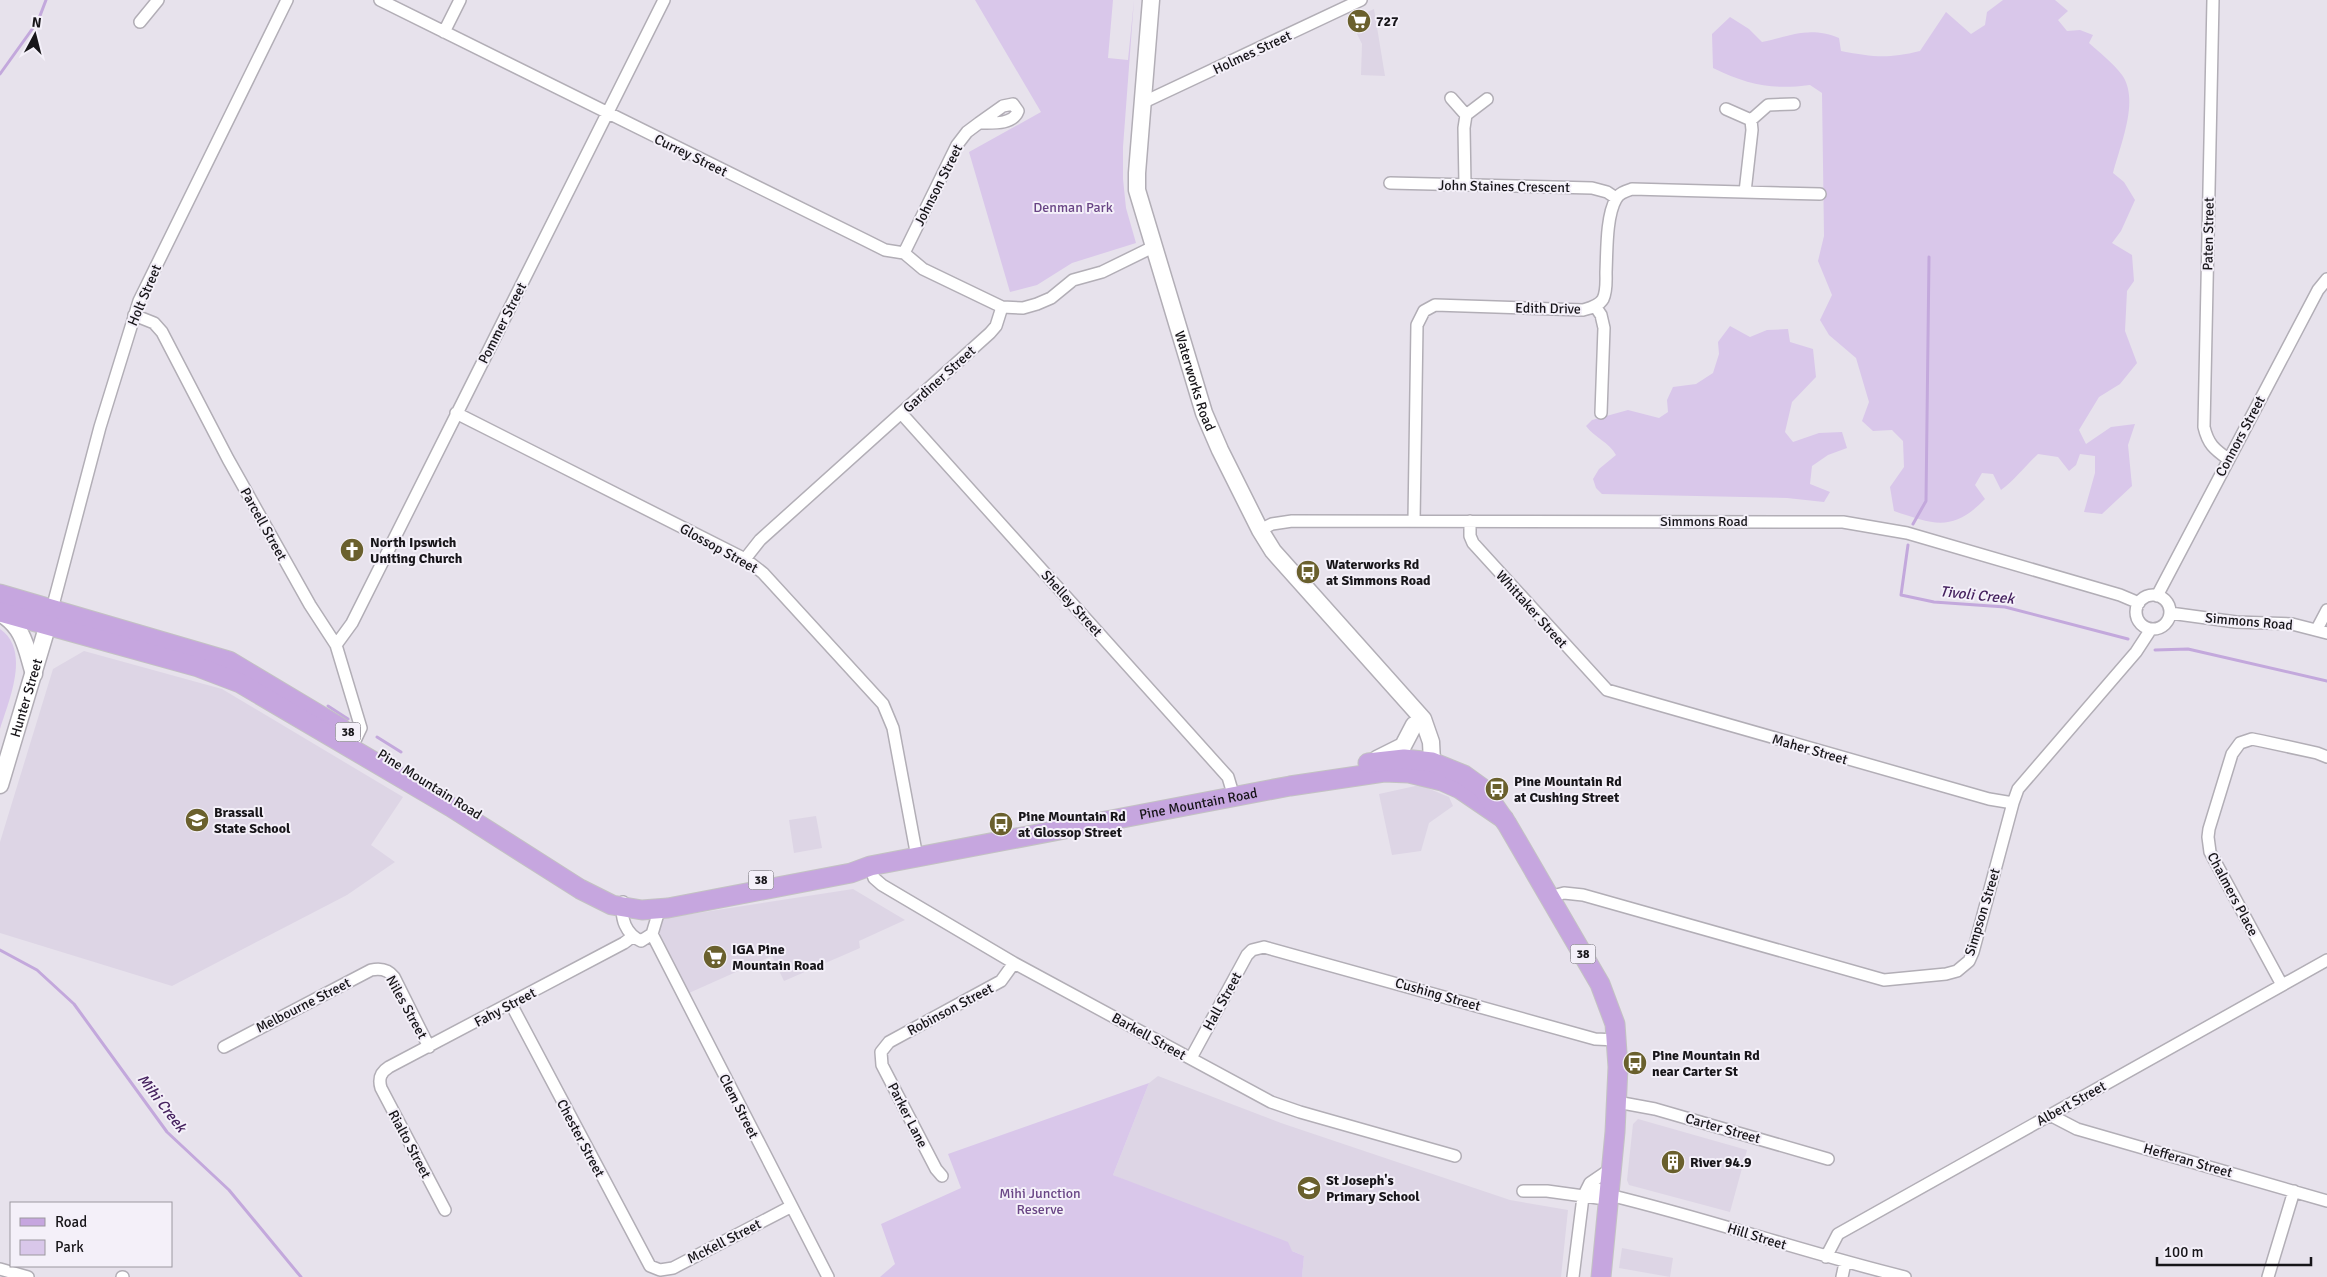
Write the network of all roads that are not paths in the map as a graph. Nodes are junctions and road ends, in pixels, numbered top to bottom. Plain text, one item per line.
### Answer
1 (158, 0) edge
2 (287, 0) edge
3 (380, 0) edge
4 (460, 0) edge
5 (664, 0) edge
6 (1151, 0) edge
7 (1361, 0) edge
8 (2213, 0) edge
9 (140, 22) dead end
10 (444, 32) junction
11 (1451, 98) dead end
12 (1487, 99) dead end
13 (1142, 103) junction
14 (1794, 104) dead end
15 (1726, 109) dead end
16 (608, 113) junction
17 (1466, 115) junction
18 (1751, 120) junction
19 (979, 123) dead end
20 (1390, 183) dead end
21 (1465, 185) junction
22 (1745, 192) junction
23 (1820, 194) dead end
24 (1616, 198) junction
25 (1153, 247) junction
26 (904, 253) junction
27 (2327, 279) edge
28 (1595, 306) junction
29 (1002, 307) junction
30 (134, 315) junction
31 (456, 413) junction
32 (902, 413) junction
33 (1601, 413) dead end
34 (2228, 458) junction
35 (1414, 521) junction
36 (1470, 521) junction
37 (1260, 530) junction
38 (745, 559) junction
39 (0, 594) edge
40 (2157, 596) junction
41 (2139, 603) junction
42 (2327, 610) edge
43 (0, 612) edge
44 (2170, 612) junction
45 (50, 617) junction
46 (2322, 631) edge
47 (2148, 633) junction
48 (336, 645) junction
49 (34, 674) junction
50 (1607, 690) joint
51 (1408, 702) junction
52 (1414, 726) junction
53 (354, 743) junction
54 (2327, 758) edge
55 (1371, 762) junction
56 (1424, 768) junction
57 (0, 785) edge
58 (1290, 786) junction
59 (1234, 797) junction
60 (2013, 803) junction
61 (917, 857) junction
62 (870, 866) junction
63 (1549, 897) junction
64 (623, 902) junction
65 (657, 910) junction
66 (652, 934) junction
67 (632, 937) junction
68 (1258, 947) joint
69 (2327, 960) edge
70 (1014, 963) junction
71 (384, 970) joint
72 (2282, 985) junction
73 (511, 1004) junction
74 (1617, 1040) junction
75 (224, 1047) dead end
76 (429, 1047) junction
77 (881, 1052) joint
78 (1191, 1058) junction
79 (380, 1077) joint
80 (1617, 1102) junction
81 (2050, 1115) junction
82 (1455, 1156) dead end
83 (1828, 1159) dead end
84 (1612, 1168) junction
85 (942, 1176) dead end
86 (1523, 1191) dead end
87 (2294, 1191) junction
88 (1609, 1195) junction
89 (1584, 1196) junction
90 (2327, 1201) edge
91 (790, 1207) junction
92 (445, 1210) dead end
93 (1826, 1257) junction
94 (1846, 1263) junction
95 (0, 1269) edge
96 (656, 1269) joint
97 (28, 1277) edge
98 (828, 1277) edge
99 (1574, 1277) edge
100 (1601, 1277) edge
101 (1842, 1277) edge
102 (1905, 1277) edge
103 (2268, 1277) edge

1 - 9 street
2 - 30 street, Holt Street
3 - 10 street, Currey Street
4 - 10 street
5 - 16 street, Pommer Street
6 - 13 main road, Waterworks Road
7 - 13 street, Holmes Street
8 - 34 street, Paten Street
10 - 16 street, Currey Street
11 - 17 street
12 - 17 street
13 - 25 main road, Waterworks Road
14 - 18 street
15 - 18 street
16 - 26 street, Currey Street
16 - 31 street, Pommer Street
17 - 21 street
18 - 22 street
19 - 26 street, Johnson Street
20 - 21 street, John Staines Crescent
21 - 24 street, John Staines Crescent
22 - 23 street
22 - 24 street
24 - 28 street, Edith Drive
25 - 29 street
25 - 37 main road, Waterworks Road
26 - 29 street, Currey Street
27 - 34 street, Connors Street
28 - 33 street
28 - 35 street, Edith Drive
29 - 32 street, Gardiner Street
30 - 45 street, Holt Street
30 - 48 street, Parcell Street
31 - 38 street, Glossop Street
31 - 48 street, Pommer Street
32 - 38 street, Gardiner Street
32 - 59 street, Shelley Street
34 - 40 street, Connors Street
35 - 36 street, Simmons Road
35 - 37 street, Simmons Road
36 - 41 street, Simmons Road
36 - 50 street, Whittaker Street
37 - 51 main road, Waterworks Road
38 - 61 street, Glossop Street
39 - 45 main road, Pine Mountain Road / 38
40 - 41 street
40 - 44 street
41 - 47 street
42 - 46 street
43 - 45 main road, Pine Mountain Road / 38
43 - 49 main road
44 - 46 street, Simmons Road
44 - 47 street
45 - 49 main road, Hunter Street
45 - 53 main road, Pine Mountain Road / 38
47 - 60 street, Simpson Street
48 - 53 street, Parcell Street
49 - 57 main road, Hunter Street
50 - 60 street, Maher Street
51 - 52 main road, Waterworks Road
51 - 56 main road, Waterworks Road
52 - 55 main road
52 - 56 main road, Waterworks Road
53 - 64 main road, Pine Mountain Road / 38
54 - 72 street, Chalmers Place
55 - 56 main road, Pine Mountain Road / 38
55 - 58 main road, Pine Mountain Road / 38
56 - 58 main road, Pine Mountain Road / 38
56 - 63 main road, Pine Mountain Road / 38
58 - 59 main road, Pine Mountain Road / 38
59 - 61 main road, Pine Mountain Road / 38
60 - 63 street, Simpson Street
61 - 62 main road, Pine Mountain Road / 38
62 - 65 main road, Pine Mountain Road / 38
62 - 70 street, Barkell Street
63 - 74 main road, Pine Mountain Road / 38
64 - 65 main road, Pine Mountain Road / 38
64 - 67 street
65 - 66 street
66 - 67 street
66 - 91 street, Clem Street
67 - 73 street, Fahy Street
68 - 74 street, Cushing Street
68 - 78 street, Hall Street
69 - 72 street, Albert Street
70 - 77 street, Robinson Street
70 - 78 street, Barkell Street
71 - 75 street, Melbourne Street
71 - 76 street, Niles Street
72 - 81 street, Albert Street
73 - 76 street, Fahy Street
73 - 96 street, Chester Street
74 - 80 main road, Pine Mountain Road / 38
76 - 79 street, Fahy Street
77 - 85 street, Parker Lane
78 - 82 street, Barkell Street
79 - 92 street, Rialto Street
80 - 83 street, Carter Street
80 - 84 main road, Pine Mountain Road / 38
81 - 87 street, Hefferan Street
81 - 93 street, Albert Street
84 - 88 main road, Pine Mountain Road / 38
84 - 89 street
86 - 89 street
87 - 90 street, Hefferan Street
87 - 103 street
88 - 89 street
88 - 93 street, Hill Street
88 - 100 main road, Pine Mountain Road / 38
89 - 99 street
91 - 96 street, McKell Street
91 - 98 street, Clem Street
93 - 94 street, Hill Street
94 - 101 street
94 - 102 street, Hill Street
95 - 97 street

